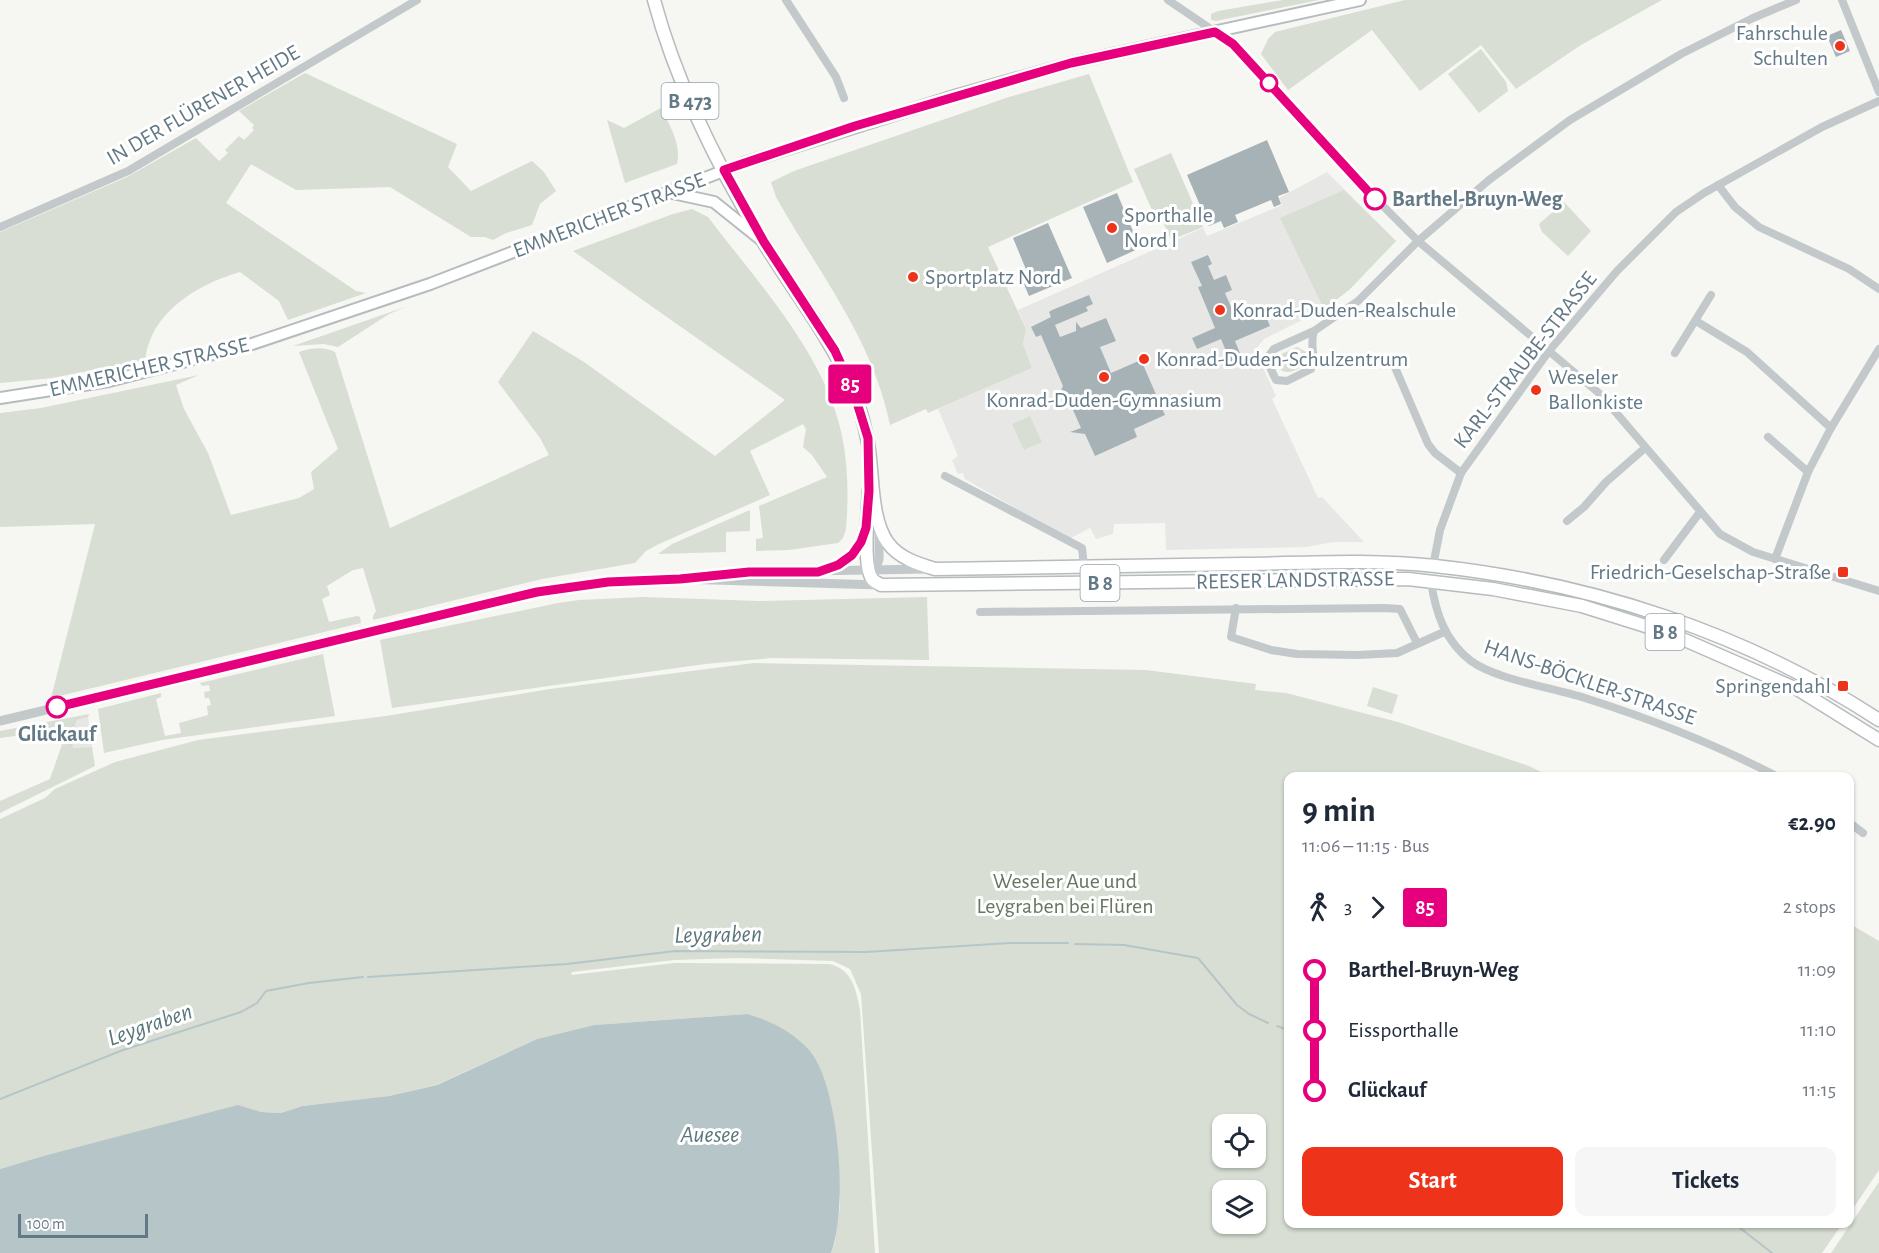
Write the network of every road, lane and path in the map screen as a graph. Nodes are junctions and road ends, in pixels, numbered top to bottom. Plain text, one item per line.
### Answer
1 (417, 0) edge
2 (654, 0) edge
3 (786, 0) edge
4 (1168, 0) edge
5 (1360, 0) edge
6 (1796, 0) edge
7 (1842, 0) edge
8 (1215, 32) junction
9 (1879, 92) edge
10 (843, 98) dead end
11 (1879, 101) edge
12 (724, 170) junction
13 (1718, 185) junction
14 (668, 192) junction
15 (0, 227) edge
16 (1418, 241) junction
17 (764, 242) junction
18 (1879, 289) edge
19 (1711, 295) dead end
20 (1696, 321) junction
21 (1314, 332) junction
22 (1879, 349) edge
23 (1549, 351) junction
24 (1675, 352) dead end
25 (1394, 364) dead end
26 (0, 398) edge
27 (1831, 428) junction
28 (1768, 437) dead end
29 (868, 438) junction
30 (1646, 448) junction
31 (1808, 472) junction
32 (1461, 473) junction
33 (945, 476) dead end
34 (1700, 513) junction
35 (1567, 521) dead end
36 (879, 525) junction
37 (866, 528) junction
38 (1775, 559) junction
39 (1664, 560) dead end
40 (1433, 566) junction
41 (1084, 567) junction
42 (935, 569) junction
43 (818, 572) junction
44 (872, 578) junction
45 (680, 579) junction
46 (1431, 582) junction
47 (1879, 591) edge
48 (1236, 608) junction
49 (980, 612) dead end
50 (1444, 632) junction
51 (1417, 643) junction
52 (1879, 720) edge
53 (0, 721) edge
54 (1879, 740) edge
55 (1767, 772) edge
56 (1854, 826) edge
57 (1863, 833) dead end

1 - 15 street, IN DER FLÜRENER HEIDE
2 - 12 main road, B 473
3 - 10 street
4 - 8 street
5 - 8 main road, EMMERICHER STRASSE
6 - 16 street
7 - 9 street
8 - 12 main road, EMMERICHER STRASSE
8 - 16 street
11 - 13 street, KARL-STRAUBE-STRASSE
12 - 14 main road, EMMERICHER STRASSE
12 - 17 main road, B 8
13 - 18 street
13 - 23 street, KARL-STRAUBE-STRASSE
14 - 17 main road
14 - 26 main road, EMMERICHER STRASSE
16 - 21 street
16 - 23 street
17 - 29 main road, B 8
19 - 20 street
20 - 24 street
20 - 27 street
21 - 21 street
22 - 27 street
23 - 30 street
23 - 32 street, KARL-STRAUBE-STRASSE
25 - 32 street
27 - 31 street
28 - 31 street
29 - 36 main road, B 8
29 - 37 main road, B 8
30 - 34 street
30 - 35 street
31 - 38 street
32 - 40 street, KARL-STRAUBE-STRASSE
33 - 41 street
34 - 38 street
34 - 39 street
36 - 42 main road, B 8
36 - 44 street, B 8
37 - 43 street
37 - 44 main road, B 8
38 - 47 street
40 - 41 main road, REESER LANDSTRASSE / B 8
40 - 46 main road
40 - 52 main road, REESER LANDSTRASSE / B 8
41 - 42 main road, REESER LANDSTRASSE / B 8
42 - 44 street, REESER LANDSTRASSE / B 8
43 - 44 street, REESER LANDSTRASSE
43 - 45 street, REESER LANDSTRASSE
44 - 45 street, REESER LANDSTRASSE
44 - 46 main road, REESER LANDSTRASSE / B 8
45 - 53 street, REESER LANDSTRASSE
46 - 50 street, HANS-BÖCKLER-STRASSE
46 - 54 main road, REESER LANDSTRASSE / B 8
48 - 49 street
48 - 51 street
48 - 51 street
50 - 51 street
50 - 55 street, HANS-BÖCKLER-STRASSE
56 - 57 street

